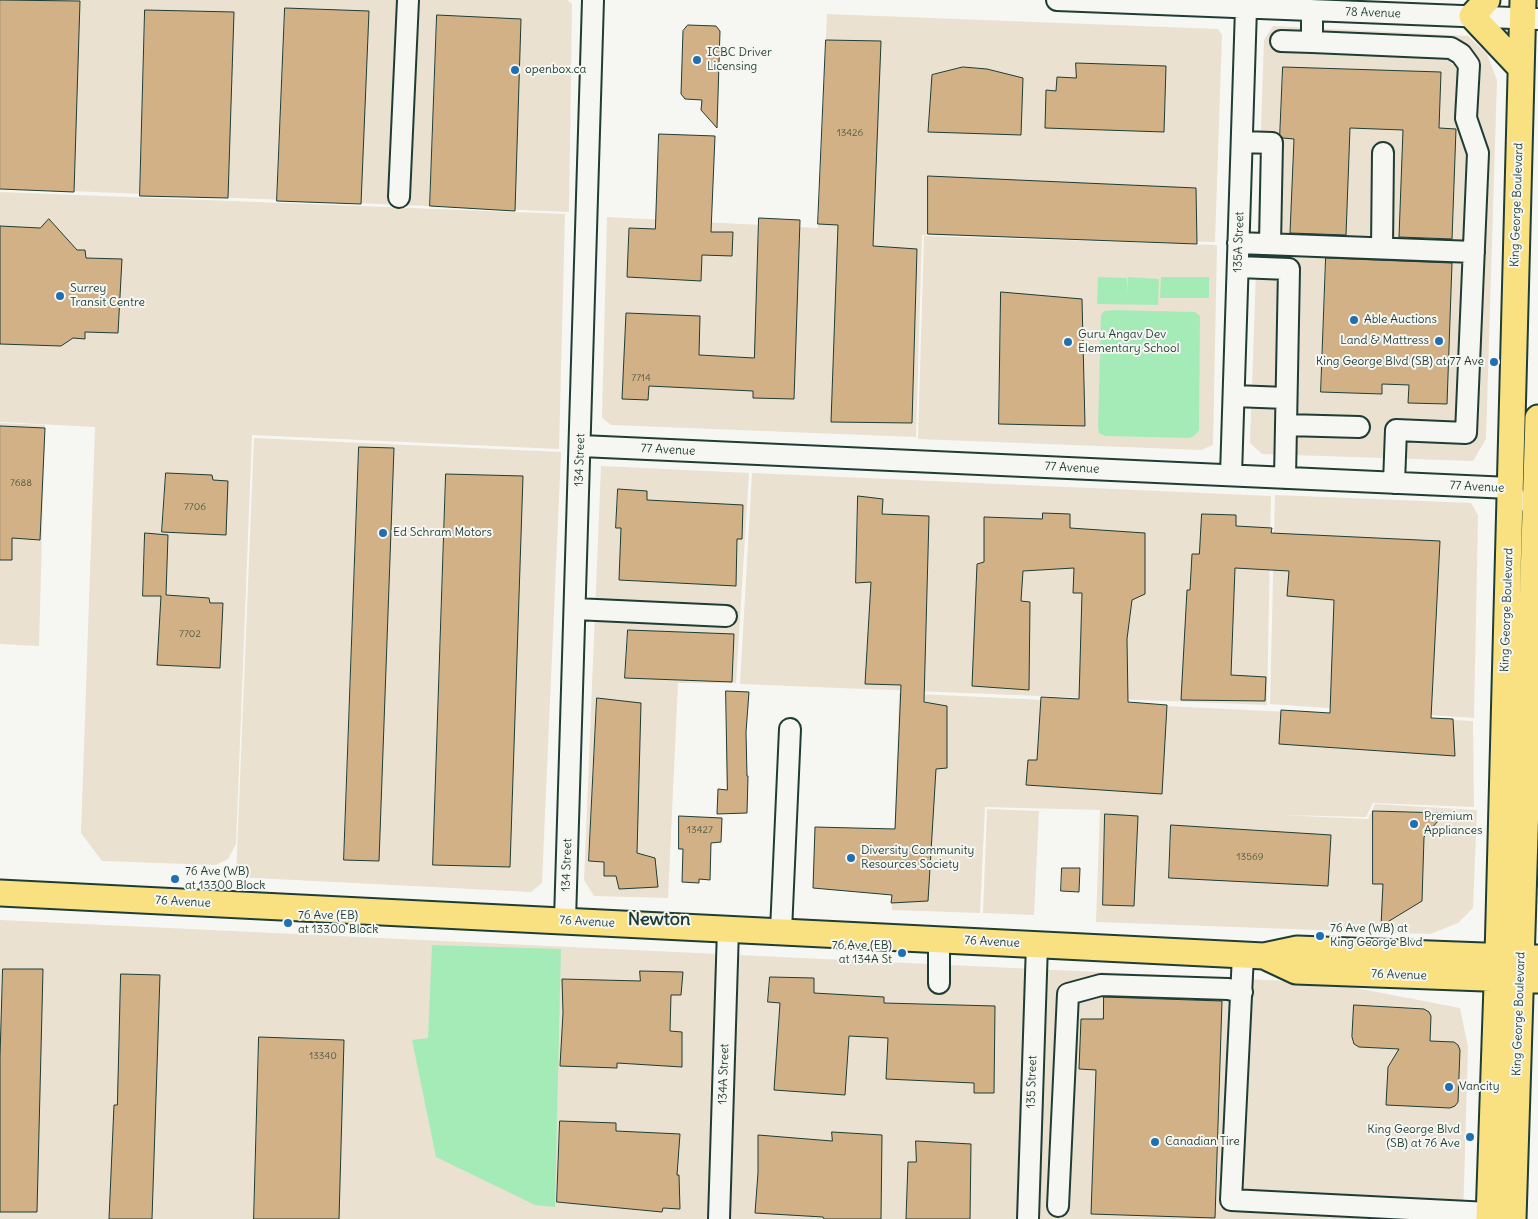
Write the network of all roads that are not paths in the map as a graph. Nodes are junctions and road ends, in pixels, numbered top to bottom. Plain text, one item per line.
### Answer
1 (408, 0) edge
2 (593, 0) edge
3 (1057, 0) edge
4 (1106, 1) edge
5 (1246, 8) junction
6 (1312, 11) junction
7 (1471, 11) edge
8 (1528, 12) edge
9 (1281, 41) dead end
10 (1312, 42) junction
11 (1451, 48) junction
12 (1521, 68) junction
13 (1242, 142) junction
14 (1383, 153) dead end
15 (399, 197) dead end
16 (1238, 243) junction
17 (1270, 244) junction
18 (1382, 248) junction
19 (1474, 252) junction
20 (1238, 267) junction
21 (1234, 396) junction
22 (1286, 398) junction
23 (1538, 418) edge
24 (1286, 425) junction
25 (1359, 427) dead end
26 (581, 446) junction
27 (1231, 475) junction
28 (1285, 478) junction
29 (1394, 483) junction
30 (1510, 488) junction
31 (1534, 536) junction
32 (575, 609) junction
33 (726, 616) dead end
34 (790, 729) dead end
35 (0, 893) edge
36 (565, 920) junction
37 (728, 929) junction
38 (781, 931) junction
39 (939, 939) junction
40 (1037, 944) junction
41 (1254, 955) junction
42 (1519, 968) edge
43 (939, 983) dead end
44 (1242, 992) junction
45 (1538, 1024) edge
46 (1519, 1041) junction
47 (1029, 1186) junction
48 (1489, 1216) edge
49 (719, 1219) edge
50 (1028, 1219) edge
51 (1513, 1219) edge

1 - 15 street
2 - 26 street, 134 Street
3 - 4 street, 78 Avenue
4 - 5 street, 78 Avenue
5 - 6 street, 78 Avenue
5 - 13 street, 135A Street
6 - 7 street, 78 Avenue
6 - 10 street
7 - 8 street, 78 Avenue
7 - 11 street
7 - 12 main road
8 - 12 main road, King George Boulevard
9 - 10 street
10 - 11 street
11 - 19 street
12 - 30 main road, King George Boulevard
13 - 16 street, 135A Street
13 - 17 street
14 - 18 street
16 - 17 street
16 - 20 street, 135A Street
17 - 18 street
18 - 19 street
19 - 29 street
20 - 21 street, 135A Street
20 - 22 street
21 - 22 street
21 - 27 street, 135A Street
22 - 24 street
23 - 31 main road, King George Boulevard
24 - 25 street
24 - 28 street
26 - 27 street, 77 Avenue
26 - 32 street, 134 Street
27 - 28 street, 77 Avenue
28 - 29 street, 77 Avenue
29 - 30 street, 77 Avenue
30 - 31 street, 77 Avenue
30 - 42 main road, King George Boulevard
31 - 42 main road, King George Boulevard
32 - 33 street
32 - 36 street, 134 Street
34 - 38 street
35 - 36 main road, 76 Avenue
36 - 37 main road, 76 Avenue
37 - 38 main road, 76 Avenue
37 - 49 street, 134A Street
38 - 39 main road, 76 Avenue
39 - 40 main road, 76 Avenue
39 - 43 street
40 - 41 main road, 76 Avenue
40 - 47 street, 135 Street
41 - 42 main road, 76 Avenue
41 - 44 street
42 - 46 main road, King George Boulevard
42 - 48 main road, King George Boulevard
44 - 47 street
44 - 48 street
45 - 46 main road
46 - 51 main road, King George Boulevard
47 - 50 street, 135 Street

